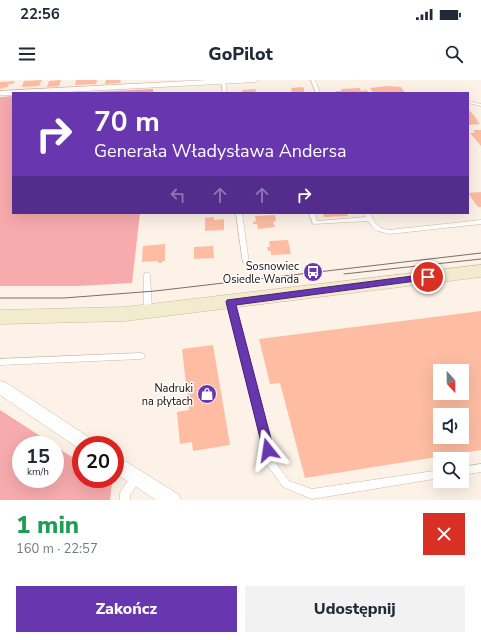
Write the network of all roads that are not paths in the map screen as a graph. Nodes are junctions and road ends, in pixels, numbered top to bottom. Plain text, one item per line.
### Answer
1 (256, 80) edge
2 (313, 80) edge
3 (223, 82) junction
4 (12, 92) edge
5 (20, 92) edge
6 (225, 92) edge
7 (318, 92) edge
8 (0, 93) edge
9 (469, 102) edge
10 (481, 105) edge
11 (240, 214) edge
12 (312, 214) edge
13 (368, 216) edge
14 (481, 222) edge
15 (246, 263) dead end
16 (481, 271) edge
17 (148, 275) dead end
18 (230, 302) junction
19 (148, 312) junction
20 (0, 317) edge
21 (141, 356) dead end
22 (0, 362) edge
23 (0, 387) edge
24 (74, 436) edge
25 (481, 468) edge
26 (124, 470) edge
27 (469, 470) edge
28 (433, 475) edge
29 (137, 478) junction
30 (125, 500) edge
31 (172, 500) edge

1 - 3 street
2 - 7 lane
3 - 5 street
3 - 6 lane
4 - 8 street
9 - 10 lane
11 - 15 lane
12 - 13 lane
13 - 14 lane
16 - 18 main road
17 - 19 lane
18 - 19 main road
18 - 28 lane
19 - 20 main road
21 - 22 lane
23 - 24 street
25 - 27 lane
26 - 29 street
29 - 30 lane
29 - 31 street

